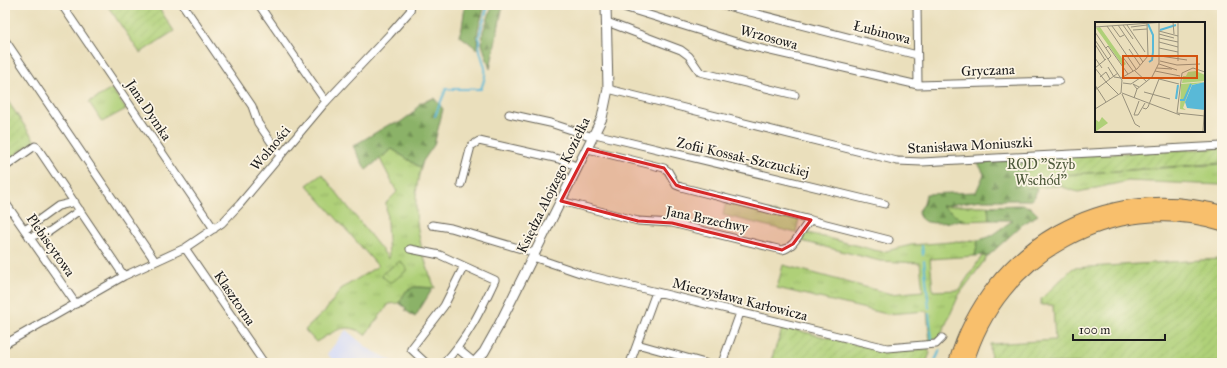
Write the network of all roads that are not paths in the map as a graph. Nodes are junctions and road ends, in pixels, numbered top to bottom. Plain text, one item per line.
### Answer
1 (62, 5) edge
2 (184, 5) edge
3 (258, 5) edge
4 (411, 5) edge
5 (606, 5) edge
6 (617, 5) edge
7 (723, 5) edge
8 (917, 5) edge
9 (606, 22) junction
10 (5, 40) edge
11 (917, 55) junction
12 (1059, 81) dead end
13 (918, 85) junction
14 (608, 89) junction
15 (795, 95) dead end
16 (326, 102) junction
17 (509, 114) dead end
18 (594, 136) junction
19 (1222, 146) edge
20 (588, 149) junction
21 (280, 155) junction
22 (5, 167) edge
23 (578, 167) junction
24 (461, 184) dead end
25 (561, 201) junction
26 (5, 202) edge
27 (75, 202) junction
28 (886, 204) dead end
29 (80, 210) junction
30 (1222, 212) edge
31 (811, 220) junction
32 (1222, 223) edge
33 (432, 225) dead end
34 (214, 229) junction
35 (25, 230) junction
36 (30, 237) junction
37 (889, 240) dead end
38 (184, 248) junction
39 (410, 249) dead end
40 (534, 255) junction
41 (155, 261) junction
42 (464, 266) junction
43 (124, 276) junction
44 (656, 292) junction
45 (76, 304) junction
46 (740, 313) junction
47 (942, 338) dead end
48 (5, 344) edge
49 (637, 344) junction
50 (458, 349) junction
51 (264, 363) edge
52 (426, 363) edge
53 (444, 363) edge
54 (475, 363) edge
55 (630, 363) edge
56 (705, 363) edge
57 (722, 363) edge
58 (956, 363) edge
59 (966, 363) edge

1 - 34 street, Jana Dymka
2 - 21 street
3 - 16 street
4 - 16 street, Wolności
5 - 9 street, Księdza Alojzego Koziełka
6 - 13 street, Wrzosowa
7 - 11 street, Łubinowa
8 - 11 street
9 - 14 street, Księdza Alojzego Koziełka
9 - 15 street
10 - 41 street
11 - 13 street
12 - 13 street, Gryczana
14 - 18 street, Księdza Alojzego Koziełka
14 - 19 street, Stanisława Moniuszki
16 - 21 street, Wolności
17 - 18 street, Zofii Kossak-Szczuckiej
18 - 20 street, Księdza Alojzego Koziełka
18 - 28 street, Zofii Kossak-Szczuckiej
20 - 23 street, Księdza Alojzego Koziełka
20 - 31 street
21 - 34 street, Wolności
22 - 27 street
23 - 24 street
23 - 25 street, Księdza Alojzego Koziełka
25 - 31 street, Jana Brzechwy
25 - 40 street, Księdza Alojzego Koziełka
26 - 35 street, Plebiscytowa
27 - 29 street
27 - 35 street
29 - 36 street
29 - 43 street
30 - 58 highway
31 - 37 street
32 - 59 highway
33 - 40 street, Mieczysława Karłowicza
34 - 38 street, Wolności
35 - 36 street, Plebiscytowa
36 - 45 street, Plebiscytowa
38 - 41 street, Wolności
38 - 51 street, Klasztorna
39 - 42 street
40 - 44 street, Mieczysława Karłowicza
40 - 54 street, Księdza Alojzego Koziełka
41 - 43 street, Wolności
42 - 50 street
42 - 52 street
43 - 45 street, Wolności
44 - 46 street, Mieczysława Karłowicza
44 - 49 street
45 - 48 street, Wolności
46 - 47 street, Mieczysława Karłowicza
46 - 57 street
49 - 55 street
49 - 56 street
50 - 53 street
50 - 54 street

